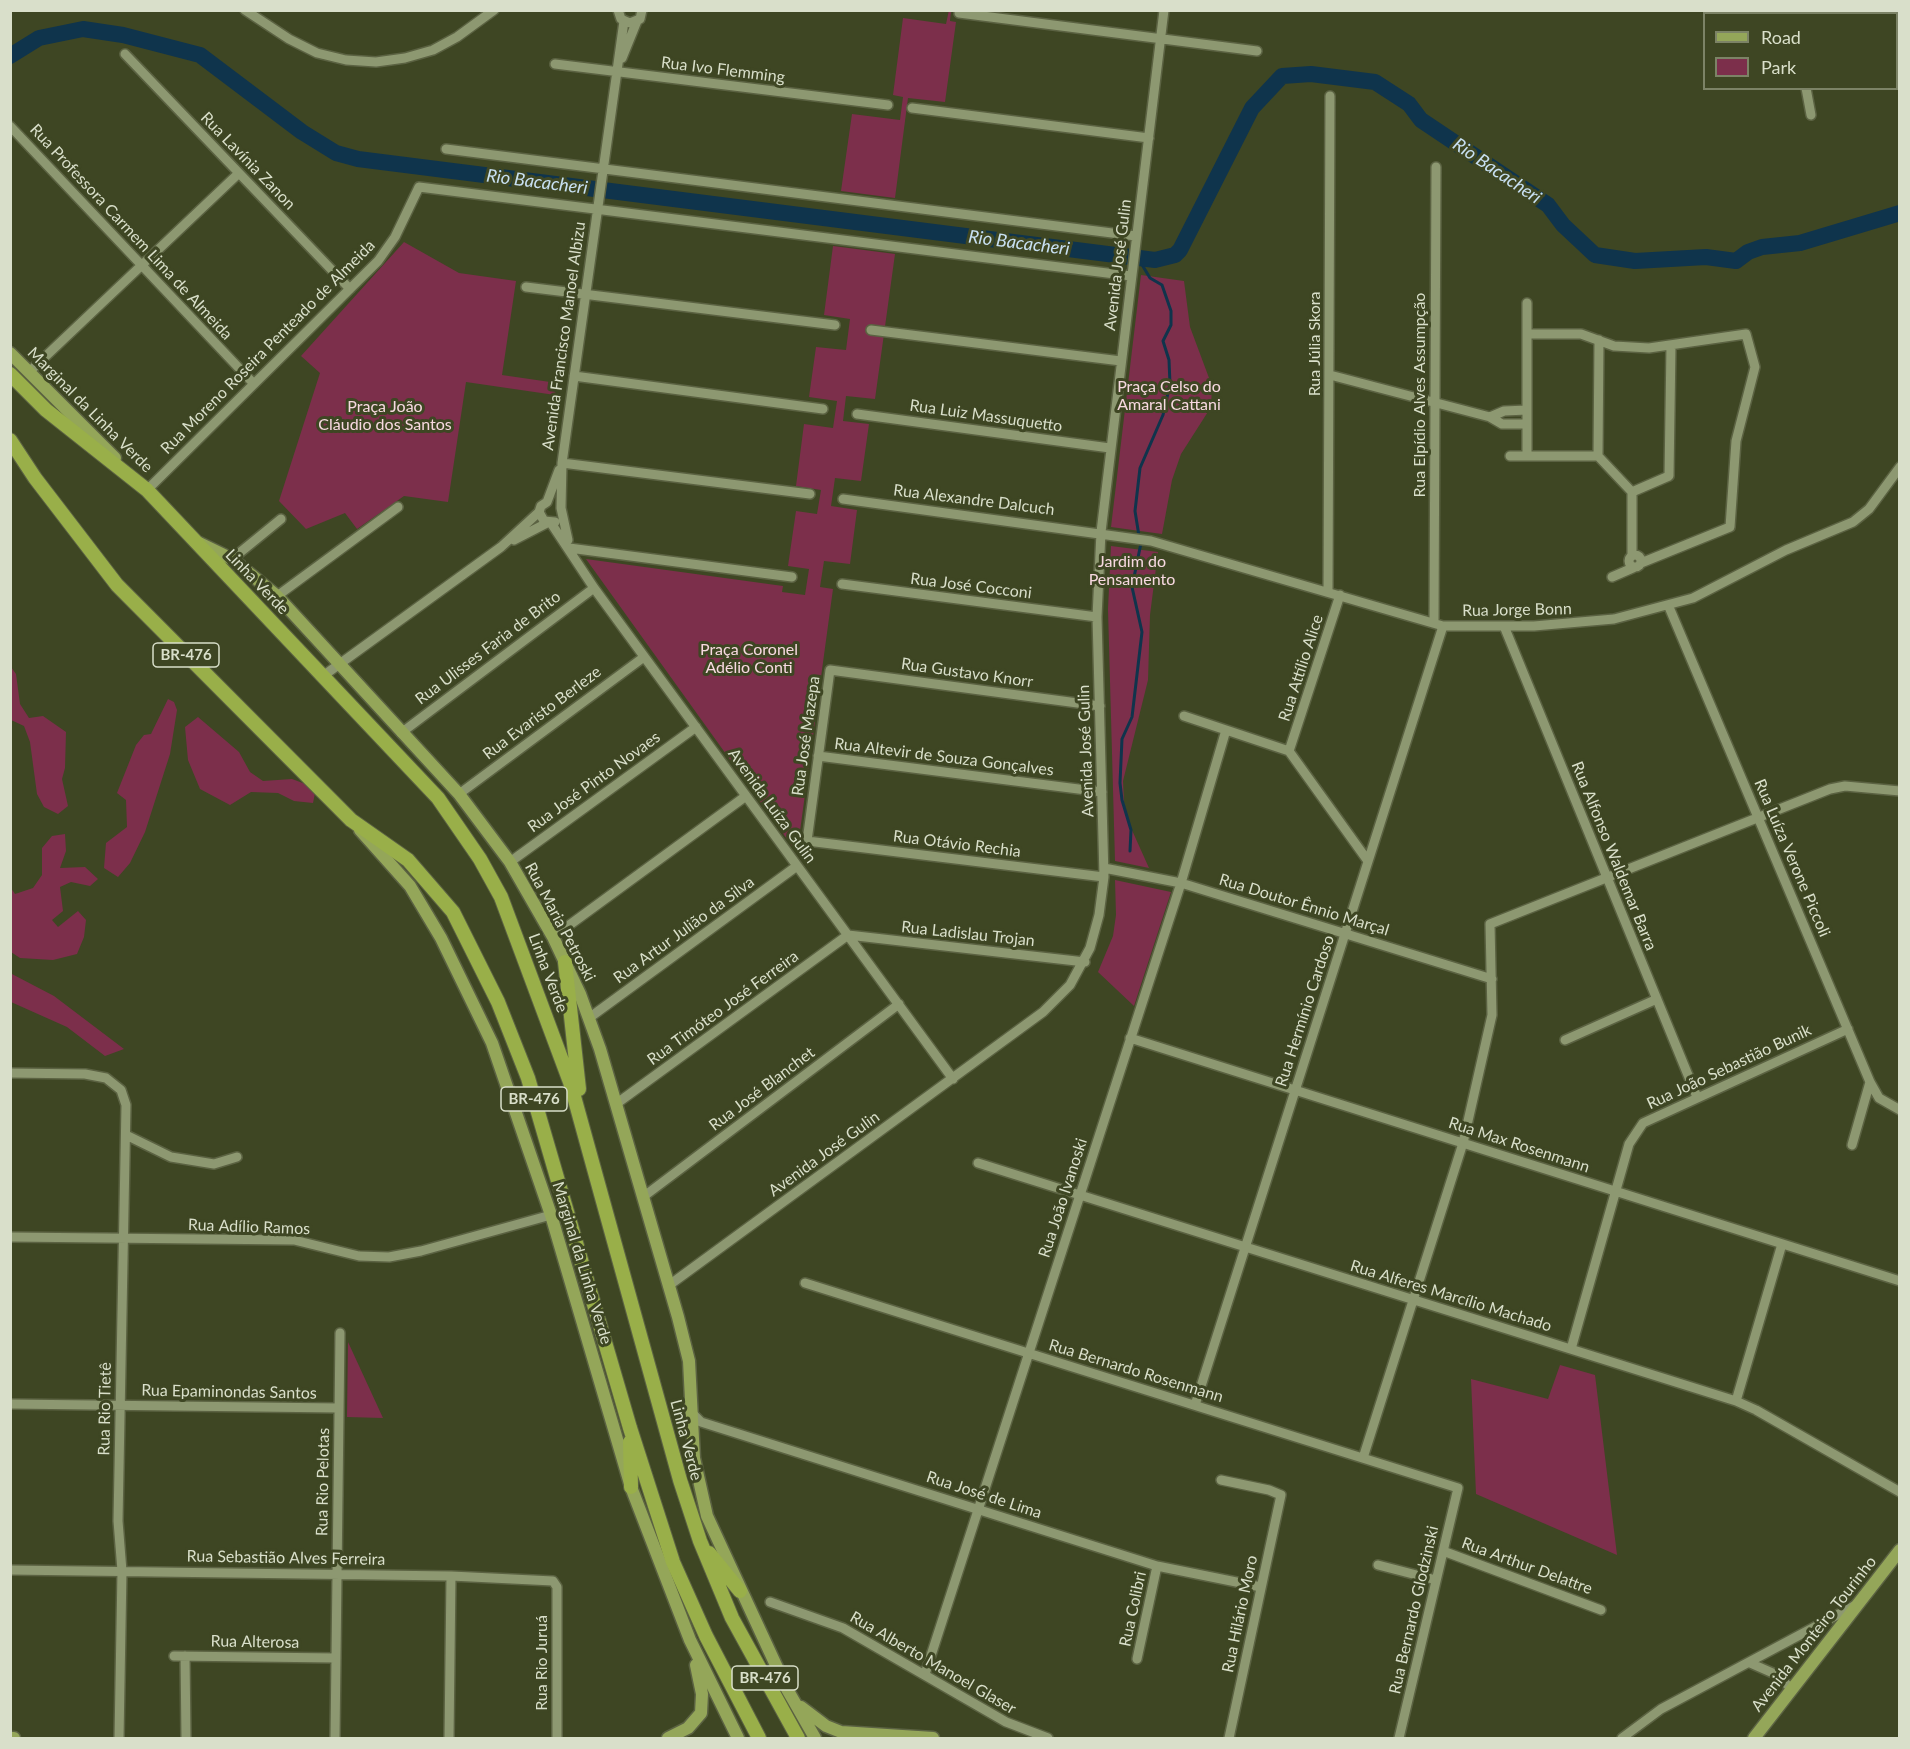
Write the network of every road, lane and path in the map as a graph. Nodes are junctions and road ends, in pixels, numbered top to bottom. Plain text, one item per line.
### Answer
1 (245, 10) edge
2 (494, 10) edge
3 (609, 10) edge
4 (1164, 10) edge
5 (959, 13) dead end
6 (641, 14) edge
7 (620, 16) edge
8 (1161, 38) junction
9 (1257, 51) dead end
10 (125, 54) dead end
11 (555, 64) dead end
12 (616, 71) junction
13 (1806, 90) edge
14 (1330, 96) dead end
15 (888, 105) dead end
16 (912, 108) dead end
17 (1811, 115) dead end
18 (10, 126) edge
19 (1149, 138) junction
20 (446, 149) dead end
21 (1436, 167) dead end
22 (239, 173) junction
23 (602, 174) junction
24 (598, 207) junction
25 (1136, 241) junction
26 (141, 265) junction
27 (1132, 273) junction
28 (526, 287) dead end
29 (350, 289) junction
30 (585, 294) junction
31 (1527, 303) dead end
32 (835, 325) dead end
33 (871, 330) dead end
34 (1527, 334) junction
35 (1599, 340) junction
36 (1671, 346) junction
37 (10, 353) edge
38 (1121, 361) junction
39 (29, 372) junction
40 (10, 374) edge
41 (1330, 375) junction
42 (574, 376) junction
43 (254, 384) junction
44 (1435, 402) junction
45 (823, 410) dead end
46 (1527, 410) junction
47 (857, 414) dead end
48 (1490, 417) junction
49 (1527, 424) junction
50 (10, 440) edge
51 (1110, 448) junction
52 (10, 453) edge
53 (1510, 456) dead end
54 (1527, 456) junction
55 (1598, 456) junction
56 (562, 463) junction
57 (1899, 467) edge
58 (35, 478) junction
59 (147, 490) junction
60 (1632, 492) junction
61 (810, 495) dead end
62 (843, 499) dead end
63 (547, 502) junction
64 (398, 507) dead end
65 (561, 511) junction
66 (539, 513) junction
67 (281, 519) dead end
68 (549, 523) junction
69 (1101, 532) junction
70 (195, 541) junction
71 (501, 547) junction
72 (570, 548) junction
73 (232, 559) junction
74 (1638, 565) junction
75 (1612, 577) dead end
76 (792, 578) dead end
77 (842, 584) dead end
78 (594, 588) junction
79 (1328, 591) junction
80 (1340, 595) junction
81 (277, 596) junction
82 (1669, 607) junction
83 (1097, 617) junction
84 (1439, 625) junction
85 (1504, 626) junction
86 (644, 657) junction
87 (339, 664) junction
88 (830, 670) joint
89 (323, 676) junction
90 (1100, 706) junction
91 (1184, 716) dead end
92 (696, 727) junction
93 (1226, 730) junction
94 (401, 733) junction
95 (1289, 751) junction
96 (818, 756) junction
97 (1899, 791) edge
98 (1102, 792) junction
99 (459, 794) junction
100 (746, 796) junction
101 (1758, 817) junction
102 (351, 820) junction
103 (807, 841) joint
104 (1368, 861) junction
105 (510, 862) junction
106 (797, 866) junction
107 (1104, 873) junction
108 (1607, 877) junction
109 (1181, 883) junction
110 (1345, 934) junction
111 (848, 936) junction
112 (553, 938) junction
113 (565, 962) junction
114 (1085, 962) junction
115 (1492, 979) junction
116 (1657, 999) junction
117 (898, 1004) junction
118 (589, 1018) junction
119 (1848, 1029) junction
120 (1130, 1038) junction
121 (1565, 1040) dead end
122 (10, 1073) edge
123 (953, 1078) junction
124 (1870, 1082) junction
125 (1295, 1090) junction
126 (1697, 1096) junction
127 (616, 1104) junction
128 (1899, 1110) edge
129 (582, 1124) junction
130 (126, 1135) junction
131 (1463, 1143) junction
132 (1852, 1144) dead end
133 (237, 1157) dead end
134 (978, 1163) dead end
135 (1615, 1191) junction
136 (1080, 1195) junction
137 (643, 1197) junction
138 (551, 1215) junction
139 (10, 1237) edge
140 (124, 1238) junction
141 (1782, 1244) junction
142 (1245, 1247) junction
143 (1899, 1281) edge
144 (805, 1283) dead end
145 (668, 1286) junction
146 (1414, 1300) junction
147 (340, 1333) dead end
148 (1571, 1349) junction
149 (1029, 1353) junction
150 (1736, 1401) junction
151 (10, 1404) edge
152 (120, 1405) junction
153 (1195, 1405) junction
154 (339, 1408) junction
155 (692, 1411) junction
156 (701, 1422) junction
157 (630, 1428) junction
158 (692, 1434) junction
159 (1363, 1458) junction
160 (1221, 1480) dead end
161 (631, 1487) junction
162 (1458, 1488) joint
163 (1899, 1492) edge
164 (978, 1509) junction
165 (700, 1541) junction
166 (1899, 1550) edge
167 (1443, 1551) junction
168 (1378, 1564) dead end
169 (1157, 1566) junction
170 (10, 1570) edge
171 (123, 1571) junction
172 (337, 1574) junction
173 (451, 1576) junction
174 (1436, 1580) junction
175 (557, 1587) joint
176 (1261, 1587) junction
177 (740, 1591) junction
178 (770, 1602) dead end
179 (1856, 1605) junction
180 (1601, 1610) dead end
181 (690, 1640) junction
182 (174, 1656) dead end
183 (185, 1656) junction
184 (336, 1658) junction
185 (1137, 1659) dead end
186 (1750, 1663) junction
187 (925, 1674) junction
188 (787, 1689) junction
189 (1792, 1689) junction
190 (119, 1738) edge
191 (186, 1738) edge
192 (334, 1738) edge
193 (449, 1738) edge
194 (557, 1738) edge
195 (668, 1738) edge
196 (738, 1738) edge
197 (759, 1738) edge
198 (798, 1738) edge
199 (815, 1738) edge
200 (933, 1738) edge
201 (1048, 1738) edge
202 (1229, 1738) edge
203 (1399, 1738) edge
204 (1622, 1738) edge
205 (1754, 1738) edge

1 - 2 street
3 - 7 street
4 - 8 street, Avenida José Gulin
5 - 8 street
6 - 7 street
6 - 12 street, Avenida Francisco Manoel Albizu
7 - 12 street, Avenida Francisco Manoel Albizu
8 - 9 street
8 - 19 street, Avenida José Gulin
10 - 22 street, Rua Lavínia Zanon
11 - 12 street, Rua Ivo Flemming
12 - 15 street, Rua Ivo Flemming
12 - 23 street, Avenida Francisco Manoel Albizu
13 - 17 street
14 - 41 street, Rua Júlia Skora
16 - 19 street
18 - 26 street, Rua Professora Carmem Lima de Almeida
19 - 25 street, Avenida José Gulin
20 - 23 street
21 - 44 street, Rua Elpídio Alves Assumpção
22 - 26 street
22 - 29 street, Rua Lavínia Zanon
23 - 24 street, Avenida Francisco Manoel Albizu
23 - 25 street
24 - 27 street
24 - 29 street, Rua Moreno Roseira Penteado de Almeida
24 - 30 street, Avenida Francisco Manoel Albizu
25 - 27 street, Avenida José Gulin
26 - 39 street
26 - 43 street, Rua Professora Carmem Lima de Almeida
27 - 38 street, Avenida José Gulin
28 - 30 street
29 - 43 street, Rua Moreno Roseira Penteado de Almeida
30 - 32 street
30 - 42 street, Avenida Francisco Manoel Albizu
31 - 34 street
33 - 38 street
34 - 35 street
34 - 46 street
35 - 36 street
35 - 55 street
36 - 60 street
36 - 74 street
37 - 39 main road, Marginal da Linha Verde
38 - 51 street, Avenida José Gulin
39 - 59 main road, Marginal da Linha Verde
40 - 59 highway, Linha Verde / BR-476
41 - 44 street
41 - 79 street, Rua Júlia Skora
42 - 45 street
42 - 56 street, Avenida Francisco Manoel Albizu
43 - 59 street, Rua Moreno Roseira Penteado de Almeida
44 - 48 street
44 - 84 street, Rua Elpídio Alves Assumpção
46 - 48 street
46 - 49 street
47 - 51 street, Rua Luiz Massuquetto
48 - 49 street
49 - 54 street
50 - 58 highway, BR-476
51 - 69 street, Avenida José Gulin
52 - 58 main road
53 - 54 street
54 - 55 street
55 - 60 street
56 - 61 street
56 - 63 street, Avenida Francisco Manoel Albizu
56 - 65 street, Avenida Francisco Manoel Albizu
57 - 82 street, Rua Jorge Bonn
58 - 102 highway, BR-476
59 - 70 highway, Linha Verde / BR-476
60 - 74 street
62 - 69 street, Rua Alexandre Dalcuch
63 - 65 street
63 - 66 street
64 - 81 street
65 - 68 street
65 - 72 street, Avenida Luíza Gulin
66 - 68 street
66 - 71 street
67 - 73 street
68 - 71 street
68 - 72 street, Avenida Luíza Gulin
69 - 79 street, Rua Jorge Bonn
69 - 83 street, Avenida José Gulin
70 - 73 main road, Rua Maria Petroski
70 - 89 highway, Linha Verde / BR-476
71 - 87 street
72 - 76 street
72 - 78 street, Avenida Luíza Gulin
73 - 81 main road, Rua Maria Petroski
74 - 75 street
77 - 83 street, Rua José Cocconi
78 - 86 street, Avenida Luíza Gulin
78 - 94 street, Rua Ulisses Faria de Brito
79 - 80 street, Rua Jorge Bonn
80 - 84 street, Rua Jorge Bonn
80 - 95 street, Rua Attílio Alice
81 - 87 main road, Rua Maria Petroski
82 - 85 street, Rua Jorge Bonn
82 - 101 street, Rua Luíza Verone Piccoli
83 - 90 street, Avenida José Gulin
84 - 85 street, Rua Jorge Bonn
84 - 104 street, Rua Hermínio Cardoso
85 - 108 street, Rua Alfonso Waldemar Barra
86 - 92 street, Avenida Luíza Gulin
86 - 99 street, Rua Evaristo Berleze
87 - 89 street
87 - 94 main road, Rua Maria Petroski
88 - 90 street, Rua Gustavo Knorr
88 - 96 street, Rua José Mazepa
89 - 129 highway, Linha Verde / BR-476
90 - 98 street, Avenida José Gulin
91 - 93 street
92 - 100 street, Avenida Luíza Gulin
92 - 105 street, Rua José Pinto Novaes
93 - 95 street
93 - 109 street, Rua João Ivanoski
94 - 99 main road, Rua Maria Petroski
95 - 104 street
96 - 98 street, Rua Altevir de Souza Gonçalves
96 - 103 street, Rua José Mazepa
97 - 101 street
98 - 107 street, Avenida José Gulin
99 - 105 main road, Rua Maria Petroski
100 - 106 street, Avenida Luíza Gulin
100 - 112 street
101 - 108 street
101 - 119 street, Rua Luíza Verone Piccoli
102 - 138 main road, Marginal da Linha Verde
102 - 157 highway, BR-476
103 - 107 street, Rua Otávio Rechia
104 - 110 street, Rua Hermínio Cardoso
105 - 112 main road, Rua Maria Petroski
106 - 111 street, Avenida Luíza Gulin
106 - 118 street, Rua Artur Julião da Silva
107 - 109 street, Rua Doutor Ênnio Marçal
107 - 114 street, Avenida José Gulin
108 - 115 street
108 - 116 street, Rua Alfonso Waldemar Barra
109 - 110 street, Rua Doutor Ênnio Marçal
109 - 120 street, Rua João Ivanoski
110 - 115 street, Rua Doutor Ênnio Marçal
110 - 125 street, Rua Hermínio Cardoso
111 - 114 street, Rua Ladislau Trojan
111 - 117 street, Avenida Luíza Gulin
111 - 127 street, Rua Timóteo José Ferreira
112 - 113 main road, Rua Maria Petroski
113 - 118 main road, Rua Maria Petroski
113 - 129 highway
114 - 123 street, Avenida José Gulin
115 - 131 street
116 - 121 street
116 - 126 street, Rua Alfonso Waldemar Barra
117 - 123 street, Avenida Luíza Gulin
117 - 137 street, Rua José Blanchet
118 - 127 main road, Rua Maria Petroski
119 - 124 street, Rua Luíza Verone Piccoli
119 - 126 street, Rua João Sebastião Bunik
120 - 125 street, Rua Max Rosenmann
120 - 136 street, Rua João Ivanoski
122 - 130 street, Rua Rio Tietê
123 - 145 street, Avenida José Gulin
124 - 128 street, Rua Luíza Verone Piccoli
124 - 132 street
125 - 131 street, Rua Max Rosenmann
125 - 142 street, Rua Hermínio Cardoso
126 - 135 street, Rua João Sebastião Bunik
127 - 137 main road, Rua Maria Petroski
129 - 165 highway, Linha Verde / BR-476
130 - 133 street
130 - 140 street, Rua Rio Tietê
131 - 135 street, Rua Max Rosenmann
131 - 146 street
134 - 136 street, Rua Alferes Marcílio Machado
135 - 141 street, Rua Max Rosenmann
135 - 148 street, Rua João Sebastião Bunik
136 - 142 street, Rua Alferes Marcílio Machado
136 - 149 street, Rua João Ivanoski
137 - 145 main road, Rua Maria Petroski
138 - 140 street, Rua Adílio Ramos
138 - 161 main road, Marginal da Linha Verde
139 - 140 street, Rua Adílio Ramos
140 - 152 street, Rua Rio Tietê
141 - 143 street, Rua Max Rosenmann
141 - 150 street
142 - 146 street, Rua Alferes Marcílio Machado
142 - 153 street, Rua Hermínio Cardoso
144 - 149 street, Rua Bernardo Rosenmann
145 - 155 main road, Rua Maria Petroski
146 - 148 street, Rua Alferes Marcílio Machado
146 - 159 street
147 - 154 street, Rua Rio Pelotas
148 - 150 street, Rua Alferes Marcílio Machado
149 - 153 street, Rua Bernardo Rosenmann
149 - 164 street, Rua João Ivanoski
150 - 163 street, Rua Alferes Marcílio Machado
151 - 152 street, Rua Epaminondas Santos
152 - 154 street, Rua Epaminondas Santos
152 - 171 street, Rua Rio Tietê
153 - 159 street, Rua Bernardo Rosenmann
154 - 172 street, Rua Rio Pelotas
155 - 156 street
155 - 158 main road, Rua Maria Petroski
156 - 158 street
156 - 164 street, Rua José de Lima
157 - 161 highway
157 - 197 highway, BR-476
158 - 177 main road
159 - 162 street, Rua Bernardo Rosenmann
160 - 176 street, Rua Hilário Moro
161 - 181 main road, Marginal da Linha Verde
162 - 167 street, Rua Bernardo Glodzinski
164 - 169 street, Rua José de Lima
164 - 187 street, Rua João Ivanoski
165 - 177 highway
165 - 198 highway, Linha Verde / BR-476
166 - 179 main road, Avenida Monteiro Tourinho
167 - 174 street, Rua Bernardo Glodzinski
167 - 180 street, Rua Arthur Delattre
168 - 174 street
169 - 176 street, Rua José de Lima
169 - 185 street, Rua Colibri
170 - 171 street, Rua Sebastião Alves Ferreira
171 - 172 street, Rua Sebastião Alves Ferreira
171 - 190 street, Rua Rio Tietê
172 - 173 street, Rua Sebastião Alves Ferreira
172 - 184 street, Rua Rio Pelotas
173 - 175 street, Rua Sebastião Alves Ferreira
173 - 193 street
174 - 203 street, Rua Bernardo Glodzinski
175 - 194 street, Rua Rio Juruá
176 - 202 street, Rua Hilário Moro
177 - 188 main road
178 - 187 street, Rua Alberto Manoel Glaser
179 - 186 street
179 - 189 main road, Avenida Monteiro Tourinho
181 - 195 main road
181 - 196 main road, Marginal da Linha Verde
182 - 183 street, Rua Alterosa
183 - 184 street, Rua Alterosa
183 - 191 street
184 - 192 street, Rua Rio Pelotas
186 - 189 street
186 - 204 street
187 - 201 street, Rua Alberto Manoel Glaser
188 - 199 main road, BR-476
188 - 200 main road
189 - 205 main road, Avenida Monteiro Tourinho

